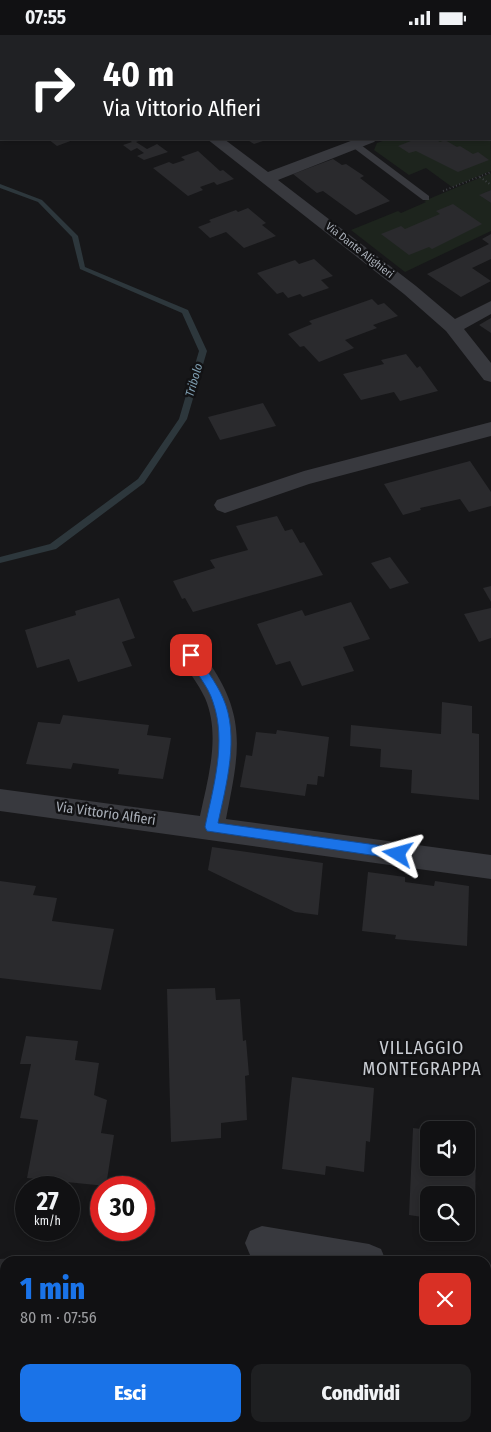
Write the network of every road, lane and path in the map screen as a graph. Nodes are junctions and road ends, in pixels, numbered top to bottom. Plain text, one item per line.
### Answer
1 (216, 140) edge
2 (362, 142) edge
3 (491, 172) edge
4 (480, 177) junction
5 (267, 178) junction
6 (491, 185) edge
7 (426, 198) joint
8 (491, 307) edge
9 (453, 327) junction
10 (491, 376) edge
11 (491, 429) edge
12 (225, 505) dead end
13 (191, 655) dead end
14 (0, 800) edge
15 (211, 827) junction
16 (491, 867) edge
17 (262, 1243) dead end
18 (339, 1256) edge

1 - 5 street, Via Dante Alighieri
2 - 5 street
2 - 7 lane
3 - 4 path
4 - 6 path
4 - 7 path
5 - 9 street, Via Dante Alighieri
8 - 9 street
9 - 10 street, Via Dante Alighieri
11 - 12 street
13 - 15 street
14 - 15 street, Via Vittorio Alfieri
15 - 16 street, Via Vittorio Alfieri
17 - 18 street

